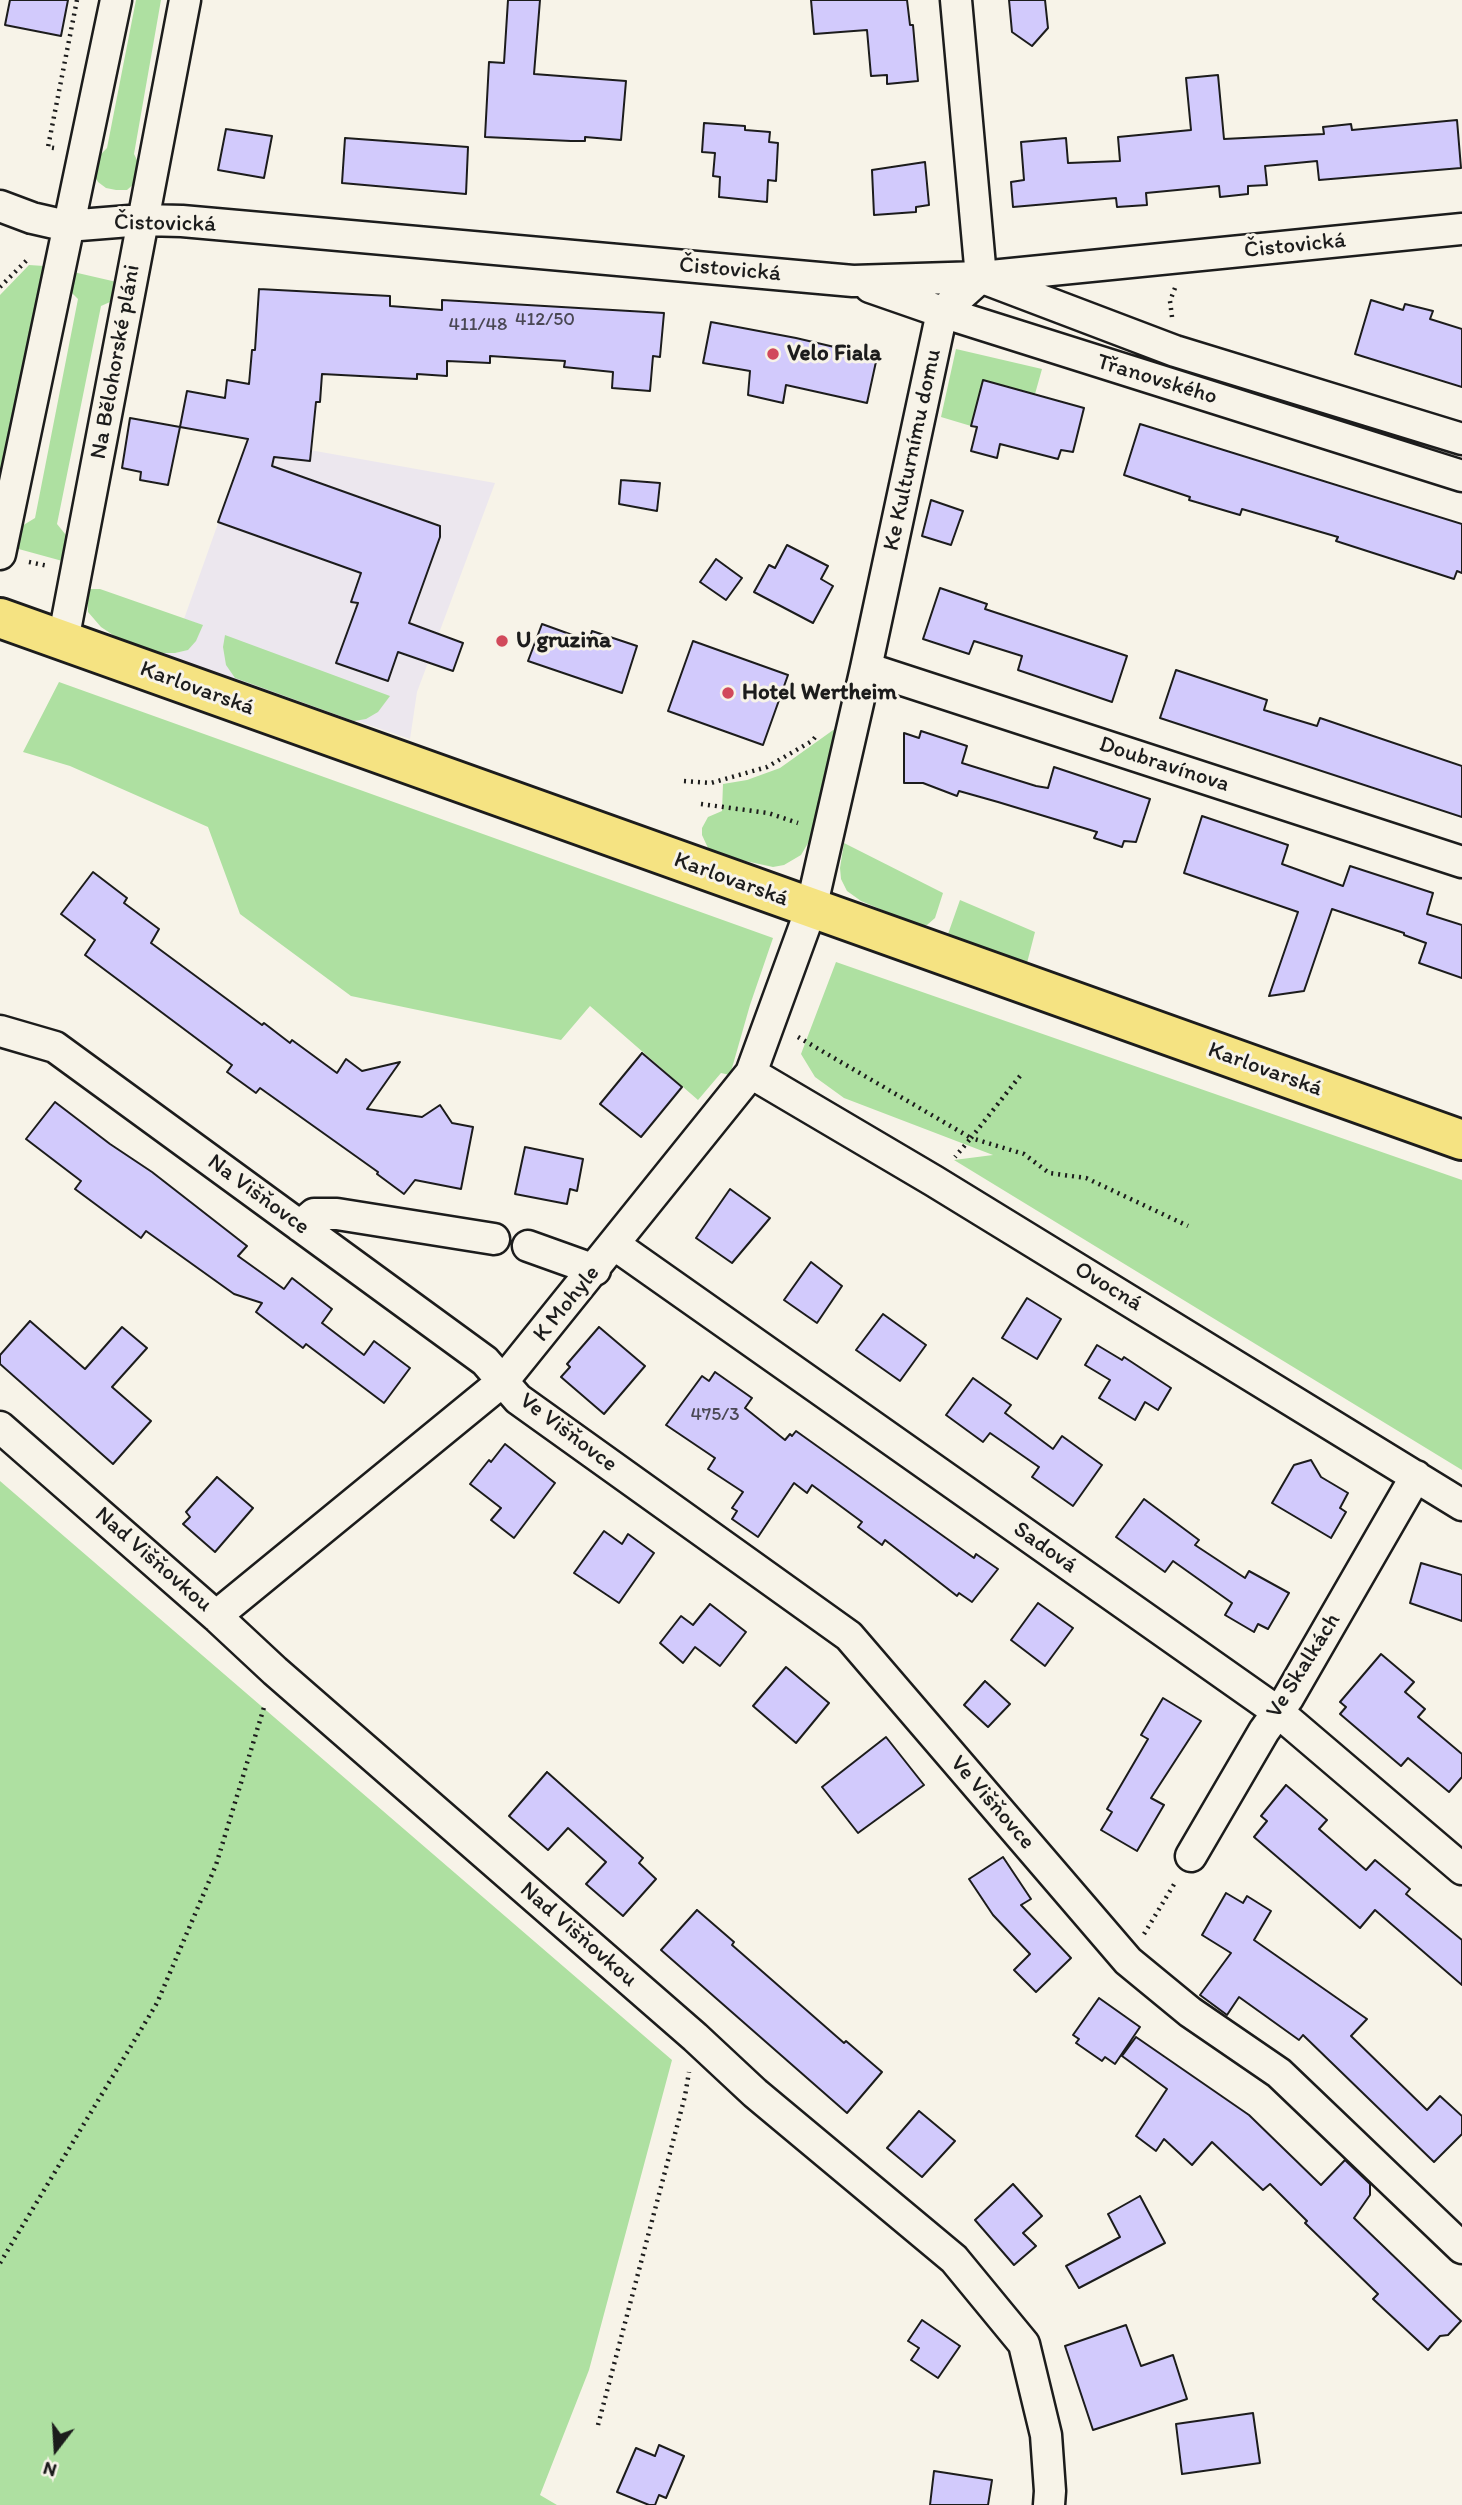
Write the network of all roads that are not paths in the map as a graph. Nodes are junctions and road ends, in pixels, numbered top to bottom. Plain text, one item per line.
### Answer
1 (116, 0) edge
2 (185, 0) edge
3 (956, 0) edge
4 (0, 206) edge
5 (142, 220) junction
6 (67, 226) junction
7 (1462, 229) edge
8 (981, 277) junction
9 (853, 281) junction
10 (942, 312) junction
11 (1462, 439) edge
12 (1462, 475) edge
13 (11, 557) edge
14 (0, 618) edge
15 (63, 641) junction
16 (866, 668) junction
17 (1462, 862) edge
18 (811, 909) junction
19 (0, 1031) edge
20 (751, 1073) junction
21 (1462, 1140) edge
22 (300, 1226) junction
23 (494, 1239) dead end
24 (615, 1245) junction
25 (528, 1246) dead end
26 (595, 1270) junction
27 (503, 1381) junction
28 (0, 1427) edge
29 (1416, 1476) junction
30 (1462, 1505) edge
31 (216, 1616) junction
32 (1278, 1713) junction
33 (1191, 1856) road end
34 (1462, 1869) edge
35 (1462, 2248) edge
36 (1049, 2505) edge

1 - 6 street
2 - 5 street, Na Bělohorské pláni
3 - 8 street
4 - 6 street, Čistovická
5 - 6 street, Čistovická
5 - 9 street, Čistovická
5 - 15 street, Na Bělohorské pláni
6 - 13 street
7 - 8 street, Čistovická
8 - 9 street, Čistovická
8 - 10 street
8 - 11 street, Třanovského
9 - 10 street, Třanovského
10 - 12 street, Třanovského
10 - 16 street, Ke Kulturnímu domu
14 - 15 main road, Karlovarská
15 - 18 main road, Karlovarská
16 - 17 street, Doubravínova
16 - 18 street, Ke Kulturnímu domu
18 - 20 street, K Mohyle
18 - 21 main road, Karlovarská
19 - 22 street, Na Višňovce
20 - 24 street, K Mohyle
20 - 29 street, Ovocná
22 - 23 street
22 - 27 street, Na Višňovce
24 - 26 street, K Mohyle
24 - 32 street, Sadová
25 - 26 street
26 - 27 street, K Mohyle
27 - 31 street, K Mohyle
27 - 35 street, Ve Višňovce
28 - 31 street, Nad Višňovkou
29 - 30 street, Ovocná
29 - 32 street, Ve Skalkách
31 - 36 street, Nad Višňovkou
32 - 33 street, Ve Skalkách
32 - 34 street, Sadová

